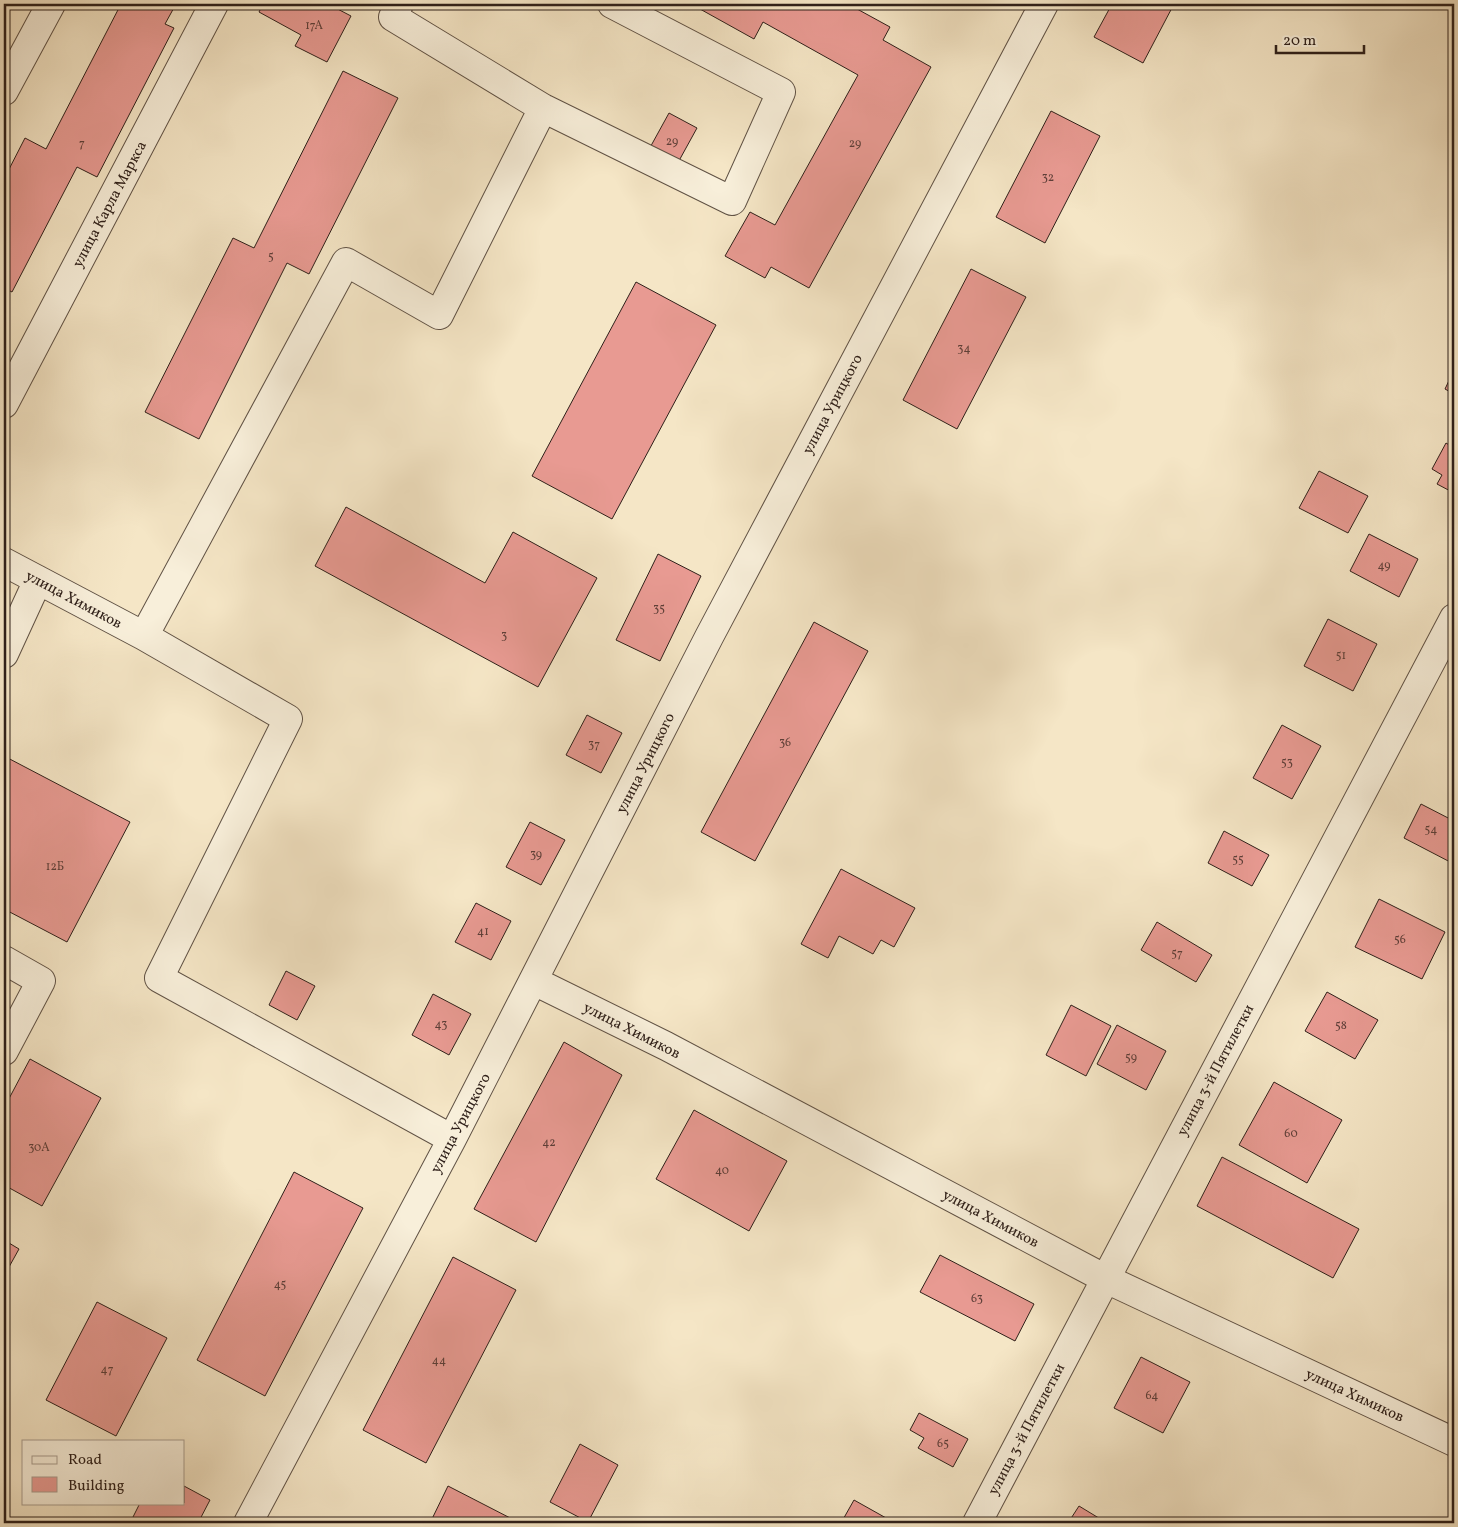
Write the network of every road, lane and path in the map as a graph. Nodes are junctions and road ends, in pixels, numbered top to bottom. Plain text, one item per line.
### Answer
1 (51, 4) edge
2 (214, 4) edge
3 (399, 4) edge
4 (612, 4) edge
5 (1044, 4) edge
6 (4, 91) edge
7 (543, 108) junction
8 (14, 362) edge
9 (4, 404) edge
10 (4, 562) edge
11 (38, 580) junction
12 (1454, 618) edge
13 (144, 636) junction
14 (4, 654) edge
15 (4, 960) edge
16 (534, 981) junction
17 (4, 1051) edge
18 (452, 1139) junction
19 (1104, 1278) junction
20 (1454, 1442) edge
21 (248, 1523) edge
22 (977, 1523) edge

1 - 6 street
2 - 8 street, улица Карла Маркса
3 - 7 street
4 - 7 street
5 - 16 street, улица Урицкого
7 - 13 street
8 - 9 street, улица Карла Маркса
10 - 11 street, улица Химиков
11 - 13 street, улица Химиков
11 - 14 street
12 - 19 street, улица 3-й Пятилетки
13 - 18 street, улица Химиков
15 - 17 street
16 - 18 street, улица Урицкого
16 - 19 street, улица Химиков
18 - 21 street, улица Урицкого
19 - 20 street, улица Химиков
19 - 22 street, улица 3-й Пятилетки

